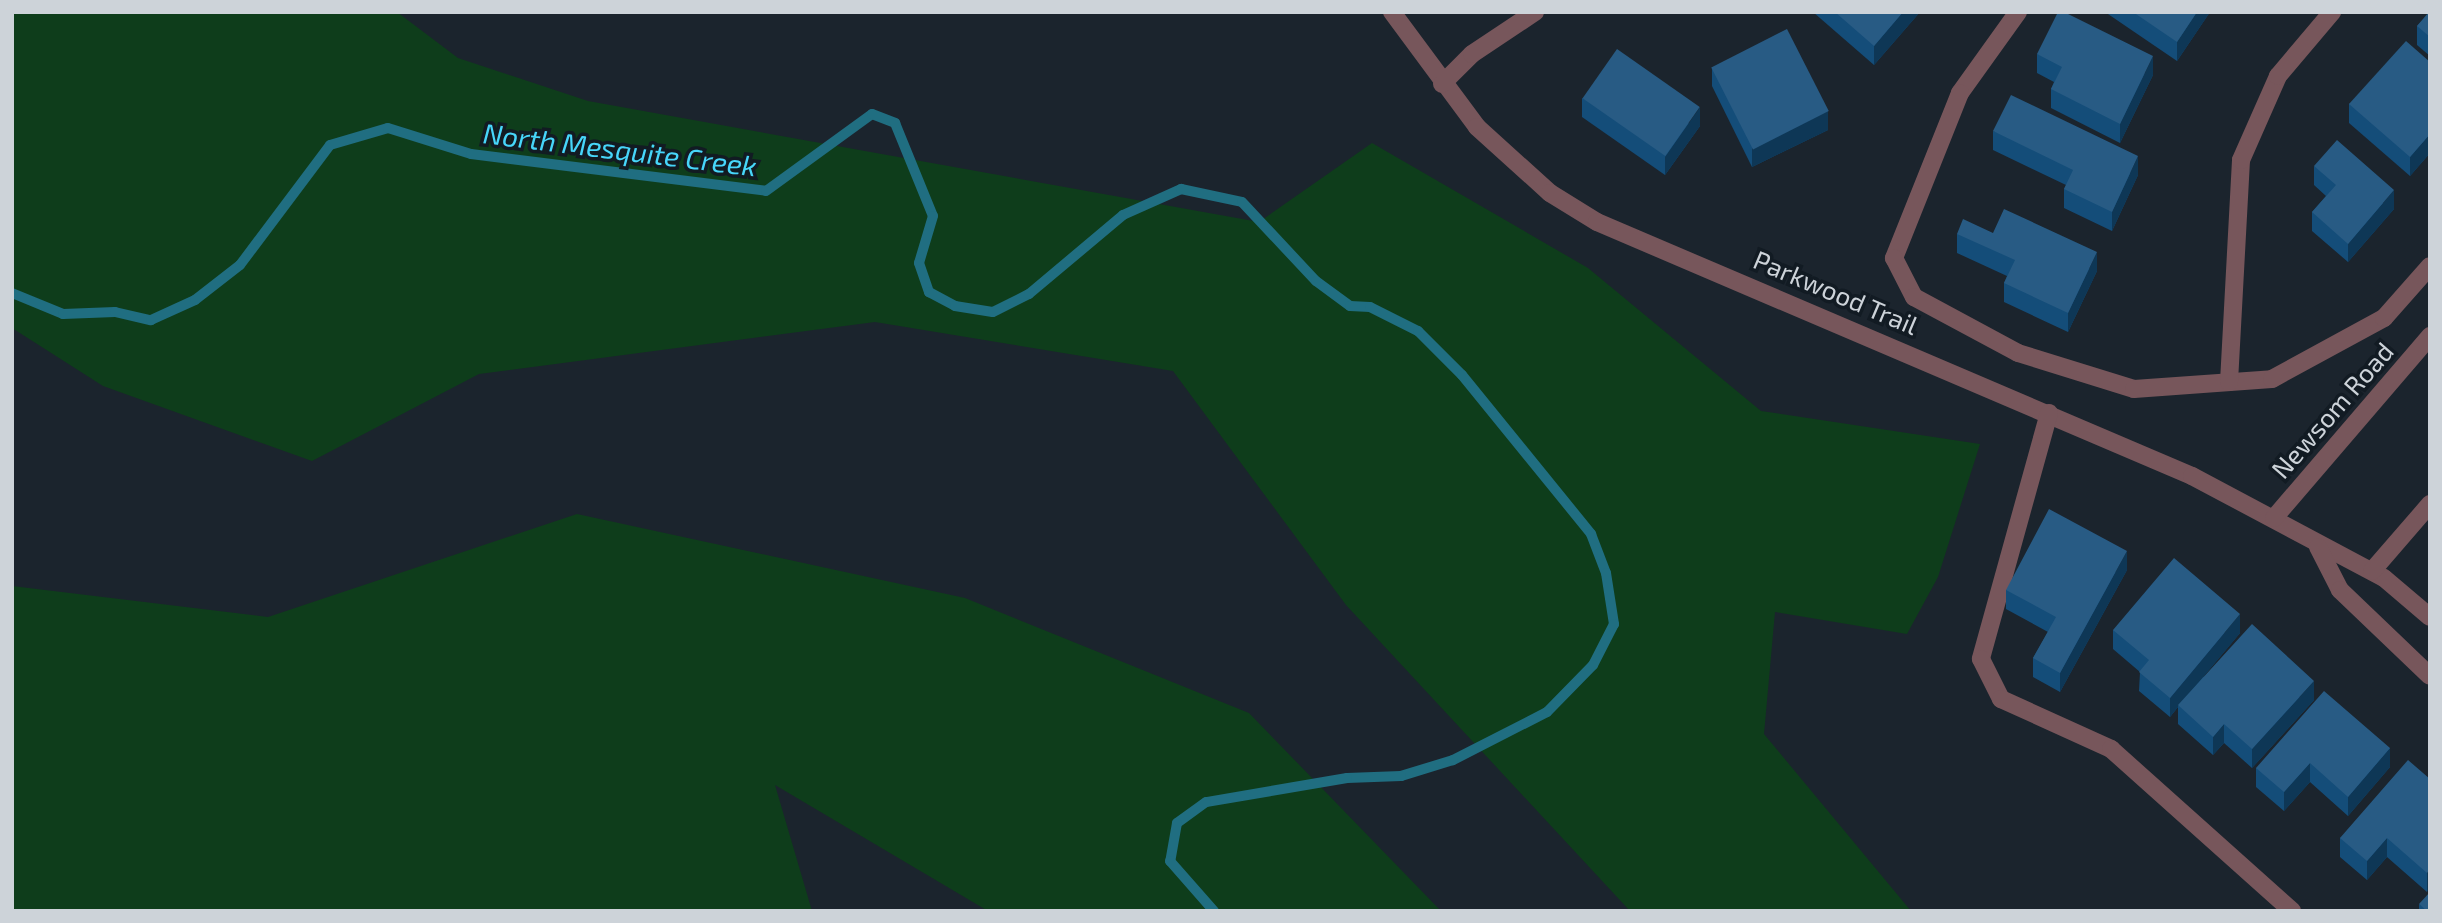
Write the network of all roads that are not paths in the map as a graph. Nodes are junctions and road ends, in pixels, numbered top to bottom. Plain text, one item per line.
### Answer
1 (1392, 12) edge
2 (1535, 12) edge
3 (2018, 12) edge
4 (2332, 12) edge
5 (1442, 84) junction
6 (2430, 266) edge
7 (2430, 336) edge
8 (2229, 382) junction
9 (2049, 413) junction
10 (2430, 504) edge
11 (2274, 518) junction
12 (2318, 547) junction
13 (2372, 571) junction
14 (2430, 617) edge
15 (2430, 676) edge
16 (2292, 911) edge

1 - 5 street, Parkwood Trail
2 - 5 street
3 - 8 street
4 - 8 street
5 - 9 street, Parkwood Trail
6 - 8 street
7 - 11 street, Newsom Road
9 - 11 street, Parkwood Trail
9 - 16 street
10 - 13 street
11 - 12 street, Parkwood Trail
12 - 13 street, Parkwood Trail
12 - 15 street, Parkwood Trail
13 - 14 street, Parkwood Trail

